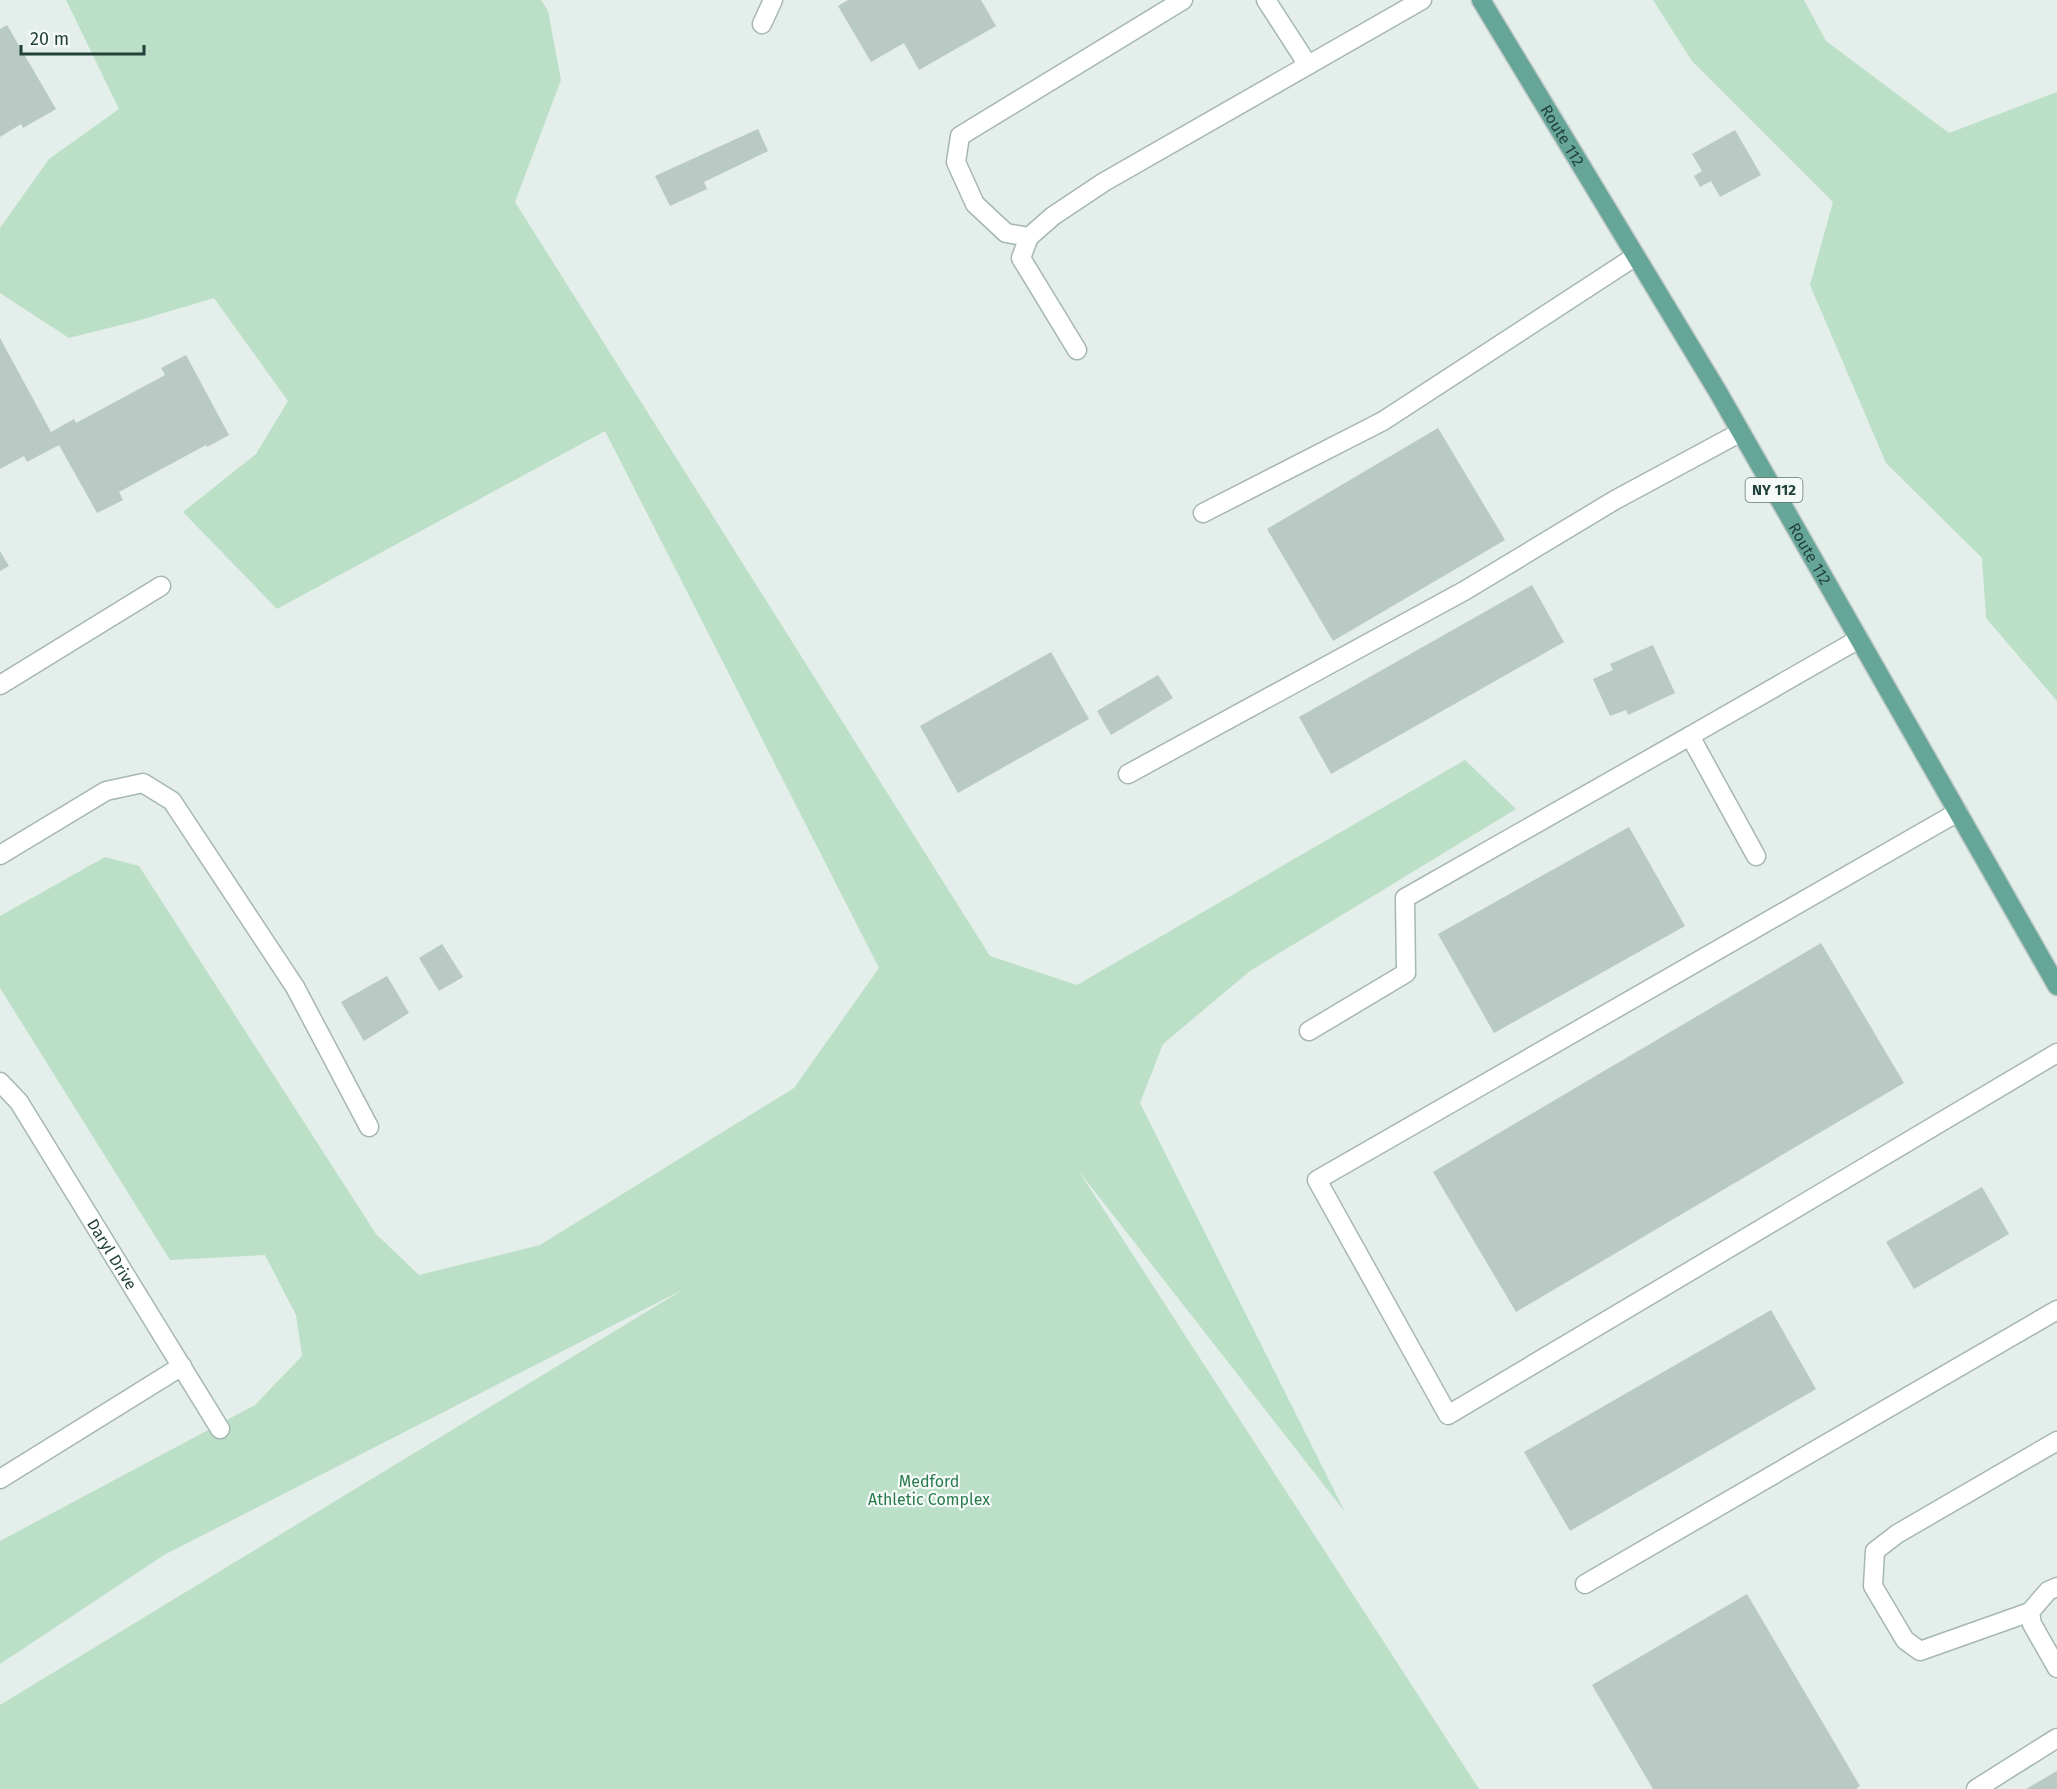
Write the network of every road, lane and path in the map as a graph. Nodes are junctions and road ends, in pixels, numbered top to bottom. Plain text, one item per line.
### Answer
1 (773, 0) edge
2 (1183, 0) edge
3 (1266, 0) edge
4 (1422, 0) edge
5 (1481, 0) edge
6 (762, 24) dead end
7 (1308, 64) junction
8 (1029, 237) junction
9 (1636, 256) junction
10 (1077, 350) dead end
11 (1741, 432) junction
12 (1203, 513) dead end
13 (161, 586) dead end
14 (1859, 639) junction
15 (0, 685) edge
16 (1690, 736) junction
17 (1128, 774) dead end
18 (1958, 812) junction
19 (0, 855) edge
20 (1756, 855) dead end
21 (2057, 986) edge
22 (1309, 1032) dead end
23 (2057, 1053) edge
24 (0, 1082) edge
25 (369, 1127) dead end
26 (2057, 1310) edge
27 (182, 1366) junction
28 (220, 1429) dead end
29 (2057, 1441) edge
30 (0, 1479) edge
31 (1585, 1584) dead end
32 (2057, 1587) edge
33 (2030, 1612) junction
34 (2057, 1668) edge
35 (2057, 1738) edge
36 (1976, 1789) edge

1 - 6 street
2 - 8 street
3 - 7 street
4 - 7 street
5 - 9 main road, Route 112 / NY 112
7 - 8 street
8 - 10 street
9 - 11 main road, Route 112 / NY 112
9 - 12 street
11 - 14 main road, Route 112 / NY 112
11 - 17 street
13 - 15 street
14 - 16 street
14 - 18 main road, Route 112 / NY 112
16 - 20 street
16 - 22 street
18 - 21 main road, Route 112 / NY 112
18 - 23 street
19 - 25 street
24 - 27 street, Daryl Drive
26 - 31 street
27 - 28 street, Daryl Drive
27 - 30 street
29 - 33 street
32 - 33 street
33 - 34 street
35 - 36 street

